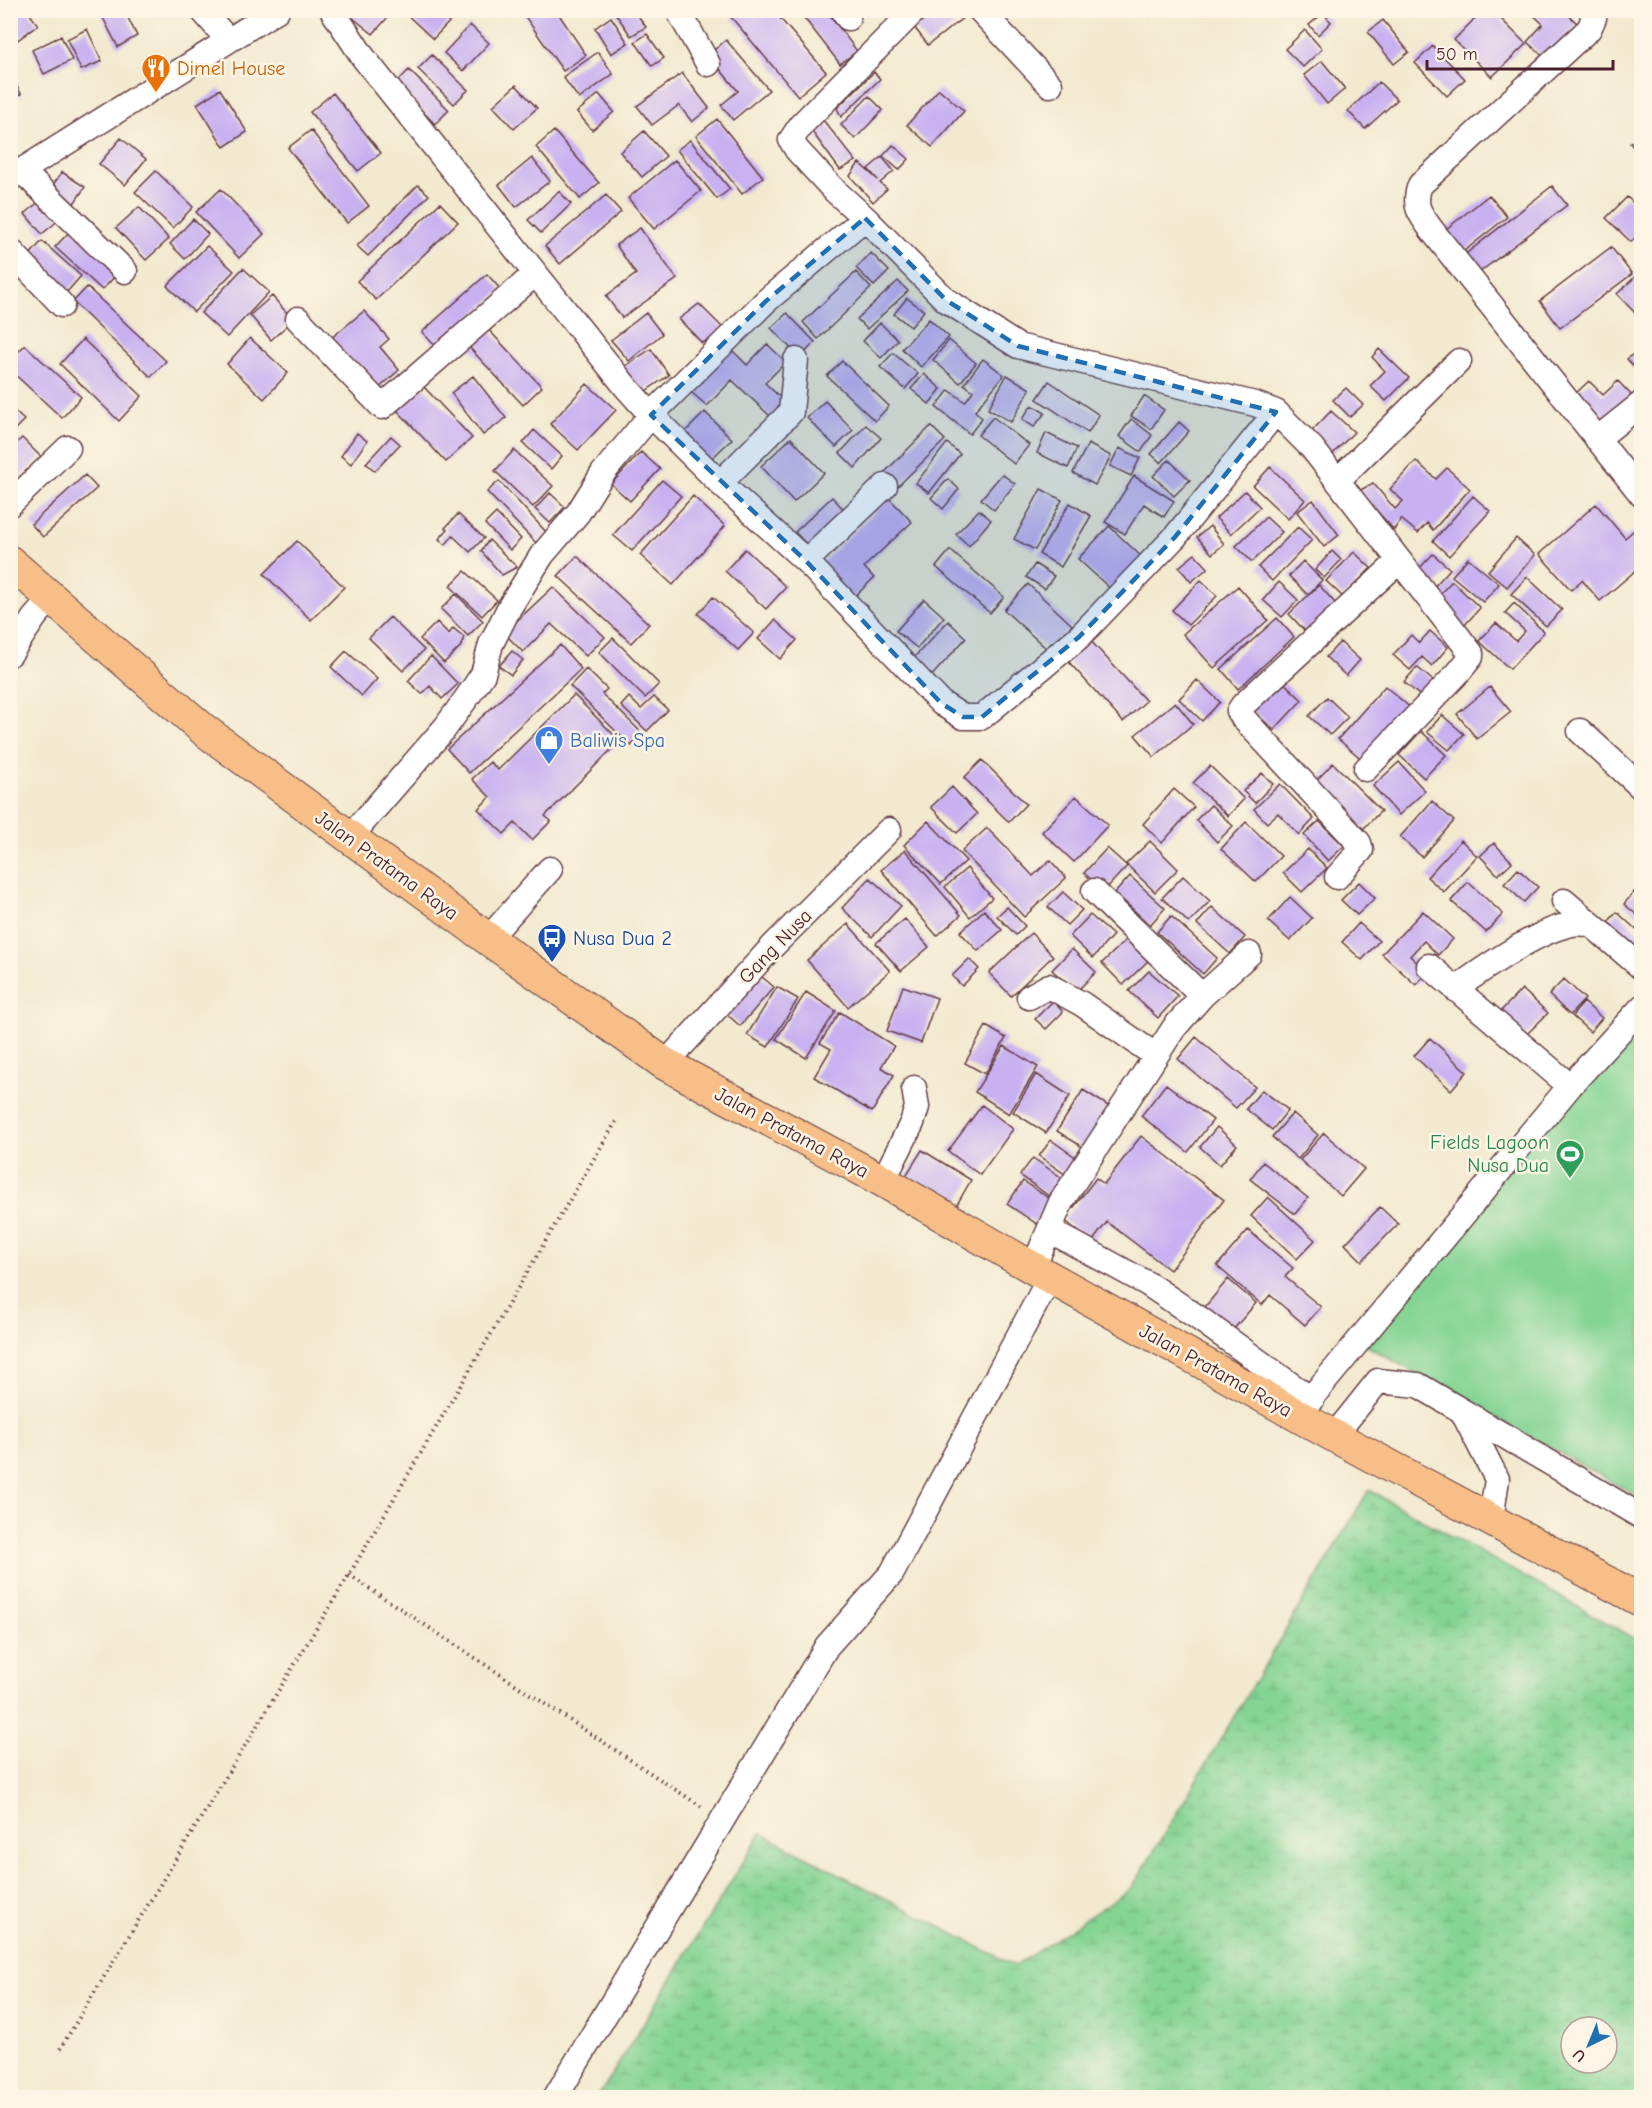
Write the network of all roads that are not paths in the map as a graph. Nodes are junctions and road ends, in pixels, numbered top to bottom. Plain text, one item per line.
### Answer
1 (202, 10) edge
2 (277, 10) edge
3 (332, 10) edge
4 (678, 10) edge
5 (980, 10) edge
6 (1591, 10) edge
7 (914, 11) edge
8 (228, 40) junction
9 (708, 64) dead end
10 (1050, 86) dead end
11 (16, 175) edge
12 (865, 218) junction
13 (10, 250) edge
14 (125, 271) dead end
15 (535, 274) junction
16 (62, 305) dead end
17 (298, 319) dead end
18 (796, 360) dead end
19 (1459, 361) dead end
20 (1641, 403) edge
21 (1276, 412) junction
22 (651, 415) junction
23 (1597, 439) junction
24 (68, 447) dead end
25 (1338, 480) junction
26 (720, 483) junction
27 (885, 486) dead end
28 (1641, 495) edge
29 (10, 504) edge
30 (806, 561) junction
31 (1399, 561) junction
32 (10, 562) edge
33 (52, 597) junction
34 (10, 654) edge
35 (1580, 731) dead end
36 (1366, 769) dead end
37 (1641, 788) edge
38 (889, 830) dead end
39 (349, 838) junction
40 (550, 869) dead end
41 (1337, 877) dead end
42 (1094, 891) dead end
43 (1564, 901) dead end
44 (1591, 924) junction
45 (488, 939) junction
46 (1249, 954) dead end
47 (1429, 966) dead end
48 (1641, 968) edge
49 (1455, 989) junction
50 (1202, 996) junction
51 (1029, 997) dead end
52 (1641, 1007) edge
53 (1156, 1056) junction
54 (665, 1064) junction
55 (1570, 1086) junction
56 (914, 1088) dead end
57 (883, 1181) junction
58 (1049, 1230) junction
59 (1041, 1273) junction
60 (1304, 1407) junction
61 (1461, 1411) junction
62 (1334, 1436) junction
63 (1641, 1516) edge
64 (1491, 1520) junction
65 (1641, 1601) edge
66 (555, 2097) edge

1 - 8 street
2 - 8 street
3 - 15 street
4 - 9 street
5 - 10 street
6 - 23 street
7 - 12 street
8 - 11 street
11 - 14 street
12 - 21 street
12 - 22 street
13 - 16 street
15 - 17 street
15 - 22 street
18 - 26 street
19 - 25 street
20 - 23 street
21 - 25 street
21 - 30 street
22 - 26 street
22 - 39 street
23 - 28 street
24 - 29 street
25 - 31 street
26 - 30 street
27 - 30 street
31 - 36 street
31 - 41 street
32 - 33 main road, Jalan Pratama Raya
33 - 34 street
33 - 39 main road, Jalan Pratama Raya
35 - 37 street
38 - 54 street, Gang Nusa
39 - 45 main road, Jalan Pratama Raya
40 - 45 street
42 - 50 street
43 - 44 street
44 - 48 street
44 - 49 street
45 - 54 main road, Jalan Pratama Raya
46 - 50 street
47 - 49 street
49 - 55 street
50 - 53 street
51 - 53 street
52 - 55 street
53 - 58 street
54 - 57 main road, Jalan Pratama Raya
55 - 60 street
56 - 57 street
57 - 59 main road, Jalan Pratama Raya
58 - 59 street
58 - 60 street
59 - 60 main road, Jalan Pratama Raya
59 - 66 street
60 - 62 main road, Jalan Pratama Raya
61 - 62 street
61 - 63 street
61 - 64 street
62 - 64 main road, Jalan Pratama Raya
64 - 65 main road, Jalan Pratama Raya

